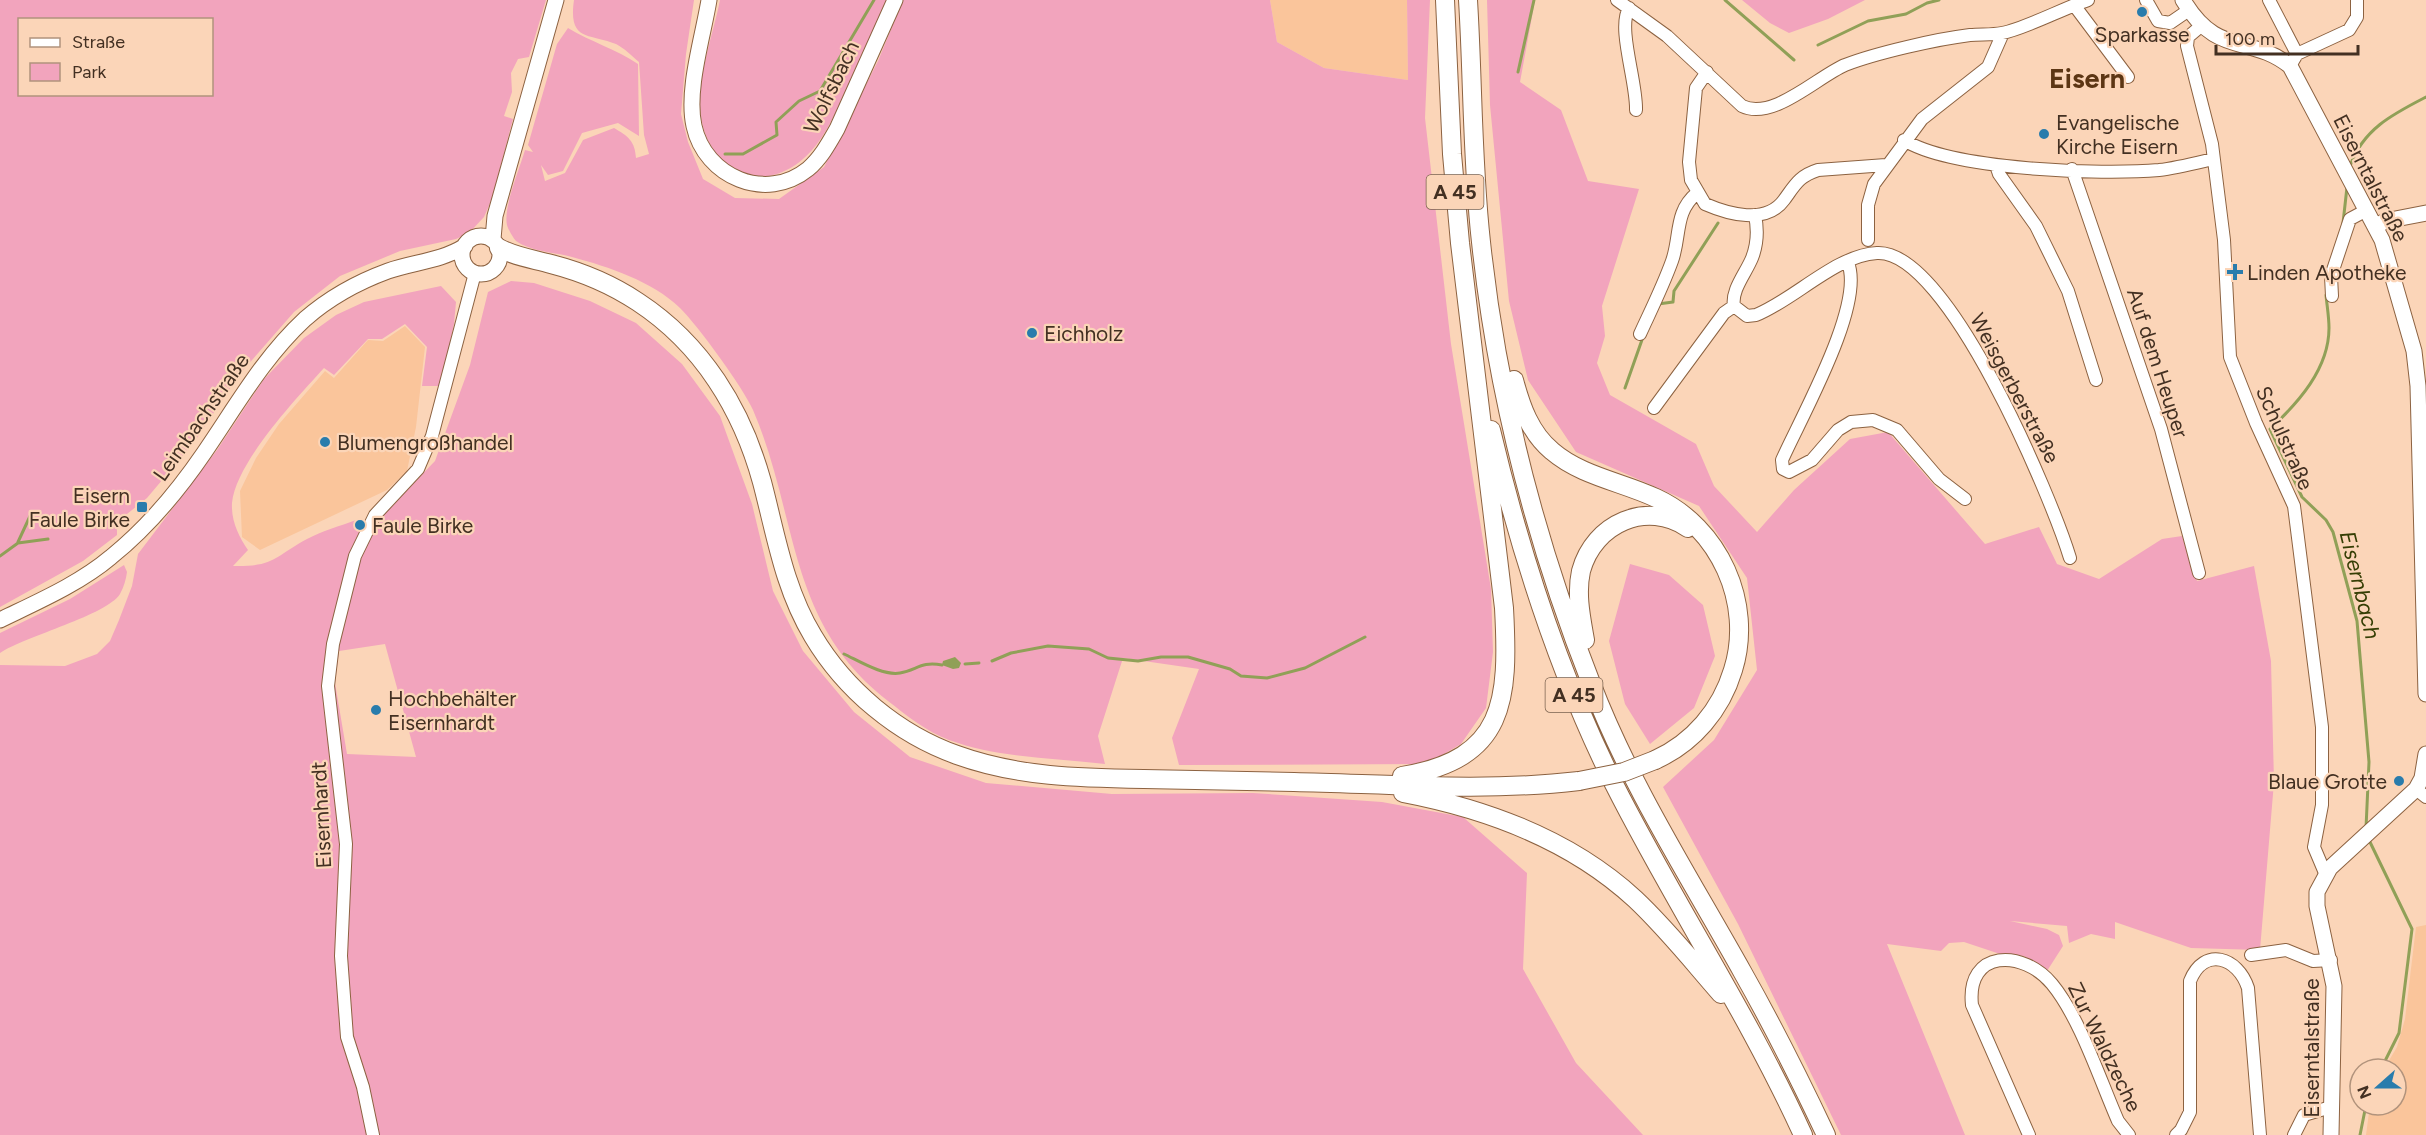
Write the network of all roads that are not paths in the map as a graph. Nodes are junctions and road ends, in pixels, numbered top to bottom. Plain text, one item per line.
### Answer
1 (556, 0) edge
2 (709, 0) edge
3 (895, 0) edge
4 (1445, 0) edge
5 (1468, 0) edge
6 (1617, 0) edge
7 (2088, 0) edge
8 (2146, 0) edge
9 (2269, 0) edge
10 (2357, 0) edge
11 (2064, 5) edge
12 (2186, 5) edge
13 (1629, 8) junction
14 (2201, 26) junction
15 (2003, 33) junction
16 (2293, 60) junction
17 (1707, 72) junction
18 (2128, 77) dead end
19 (1636, 110) dead end
20 (1904, 140) junction
21 (2214, 159) junction
22 (1886, 165) junction
23 (1996, 165) junction
24 (2072, 169) junction
25 (1697, 193) junction
26 (2365, 211) junction
27 (2426, 213) edge
28 (1755, 215) junction
29 (2375, 227) junction
30 (1868, 240) dead end
31 (465, 246) junction
32 (493, 246) junction
33 (444, 258) junction
34 (1848, 263) junction
35 (470, 268) junction
36 (1486, 282) junction
37 (2332, 296) dead end
38 (1734, 306) junction
39 (1472, 334) junction
40 (1640, 334) dead end
41 (2096, 380) dead end
42 (1654, 408) dead end
43 (1965, 500) dead end
44 (1708, 540) junction
45 (2070, 558) dead end
46 (2199, 573) dead end
47 (0, 620) edge
48 (1591, 684) junction
49 (2426, 694) edge
50 (2426, 754) edge
51 (1354, 783) junction
52 (2421, 793) edge
53 (2325, 873) junction
54 (2252, 955) dead end
55 (2331, 960) junction
56 (1749, 1028) junction
57 (2331, 1107) junction
58 (374, 1135) edge
59 (1803, 1135) edge
60 (1826, 1135) edge
61 (2029, 1135) edge
62 (2129, 1135) edge
63 (2176, 1135) edge
64 (2260, 1135) edge
65 (2294, 1135) edge
66 (2331, 1135) edge

1 - 32 main road
2 - 3 main road, Wolfsbach
4 - 39 highway, A 45
5 - 36 highway, A 45
6 - 13 street
7 - 11 street
8 - 12 street
9 - 16 street
10 - 16 street
11 - 15 street
11 - 18 street
12 - 14 main road
13 - 17 street
13 - 19 street
14 - 16 main road
14 - 21 street, Schulstraße
15 - 17 street
15 - 20 street
16 - 26 main road, Eiserntalstraße
17 - 25 street
20 - 22 street
20 - 23 street
21 - 24 street
21 - 53 street, Schulstraße
22 - 28 street
22 - 30 street
23 - 24 street
23 - 41 street
24 - 46 street, Auf dem Heuper
25 - 28 street
25 - 40 street
26 - 29 main road, Eiserntalstraße
26 - 37 street
27 - 29 main road
28 - 38 street
29 - 49 main road, Eiserntalstraße
31 - 32 main road, Leimbachstraße
31 - 33 main road, Leimbachstraße
31 - 35 main road
32 - 35 main road
32 - 51 highway
33 - 35 main road, Leimbachstraße
33 - 47 main road, Leimbachstraße
34 - 38 street, Weisgerberstraße
34 - 43 street
34 - 45 street, Weisgerberstraße
35 - 58 street, Eisernhardt
36 - 44 highway
36 - 48 highway, A 45
38 - 42 street
39 - 51 highway
39 - 56 highway, A 45
44 - 48 highway
44 - 51 highway, bridge
48 - 60 highway, A 45
50 - 52 main road
51 - 56 highway
52 - 53 main road
53 - 55 main road, Eiserntalstraße
54 - 55 street, Eiserntalstraße
55 - 57 main road, Eiserntalstraße
56 - 59 highway, A 45
57 - 65 street
57 - 66 main road, Eiserntalstraße
61 - 62 street, Zur Waldzeche
63 - 64 street

